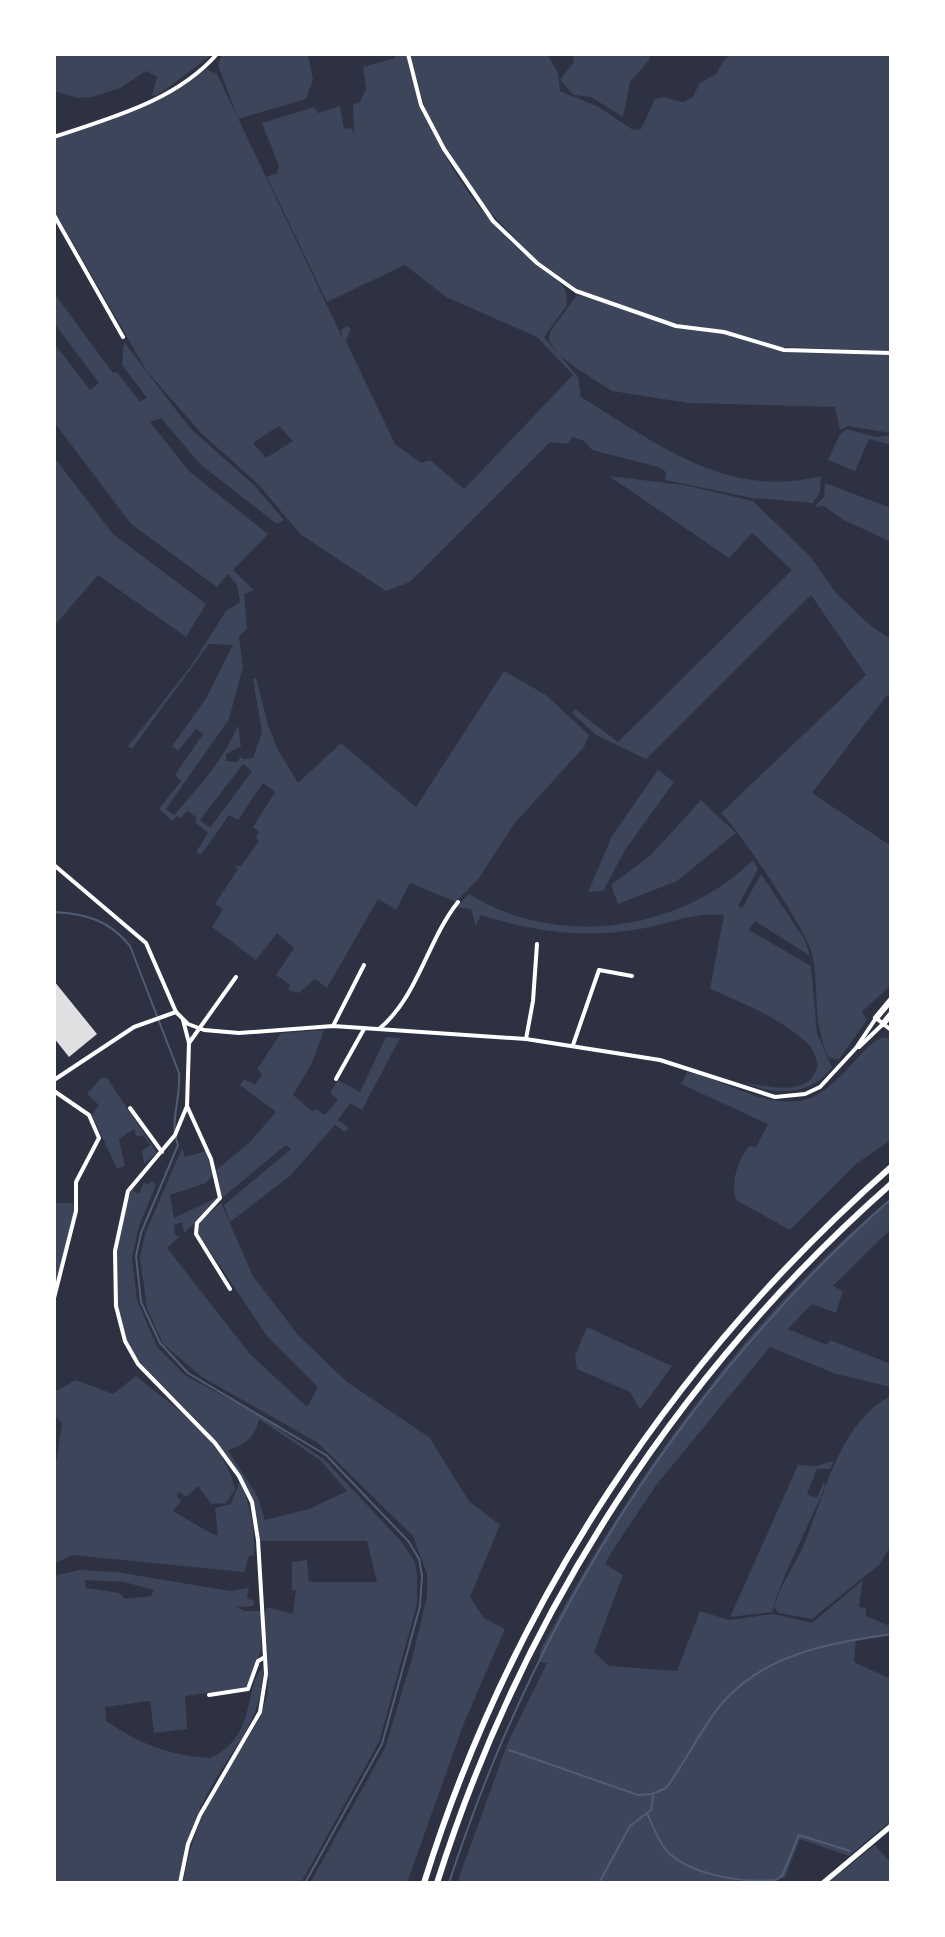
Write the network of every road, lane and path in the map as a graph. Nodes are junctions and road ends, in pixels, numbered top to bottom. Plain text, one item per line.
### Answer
1 (217, 54) edge
2 (408, 54) edge
3 (54, 137) edge
4 (54, 215) edge
5 (123, 337) dead end
6 (891, 353) edge
7 (54, 865) edge
8 (458, 902) dead end
9 (537, 944) dead end
10 (364, 965) dead end
11 (632, 976) dead end
12 (236, 977) dead end
13 (891, 1000) edge
14 (176, 1012) junction
15 (891, 1014) edge
16 (876, 1018) junction
17 (183, 1020) junction
18 (883, 1024) junction
19 (333, 1026) junction
20 (199, 1029) junction
21 (364, 1029) junction
22 (891, 1030) edge
23 (377, 1031) junction
24 (526, 1039) junction
25 (189, 1043) junction
26 (573, 1045) junction
27 (856, 1048) junction
28 (336, 1079) dead end
29 (54, 1080) edge
30 (54, 1091) edge
31 (187, 1106) junction
32 (130, 1108) dead end
33 (162, 1152) junction
34 (891, 1167) edge
35 (891, 1184) edge
36 (230, 1289) dead end
37 (54, 1298) edge
38 (265, 1657) junction
39 (209, 1695) dead end
40 (891, 1826) edge
41 (180, 1883) edge
42 (424, 1883) edge
43 (437, 1883) edge
44 (823, 1883) edge

1 - 3 street
2 - 6 street
4 - 5 street
7 - 14 street
8 - 23 street
9 - 24 street
10 - 19 street
11 - 26 street
12 - 20 street
13 - 16 highway
14 - 17 street
14 - 29 street
15 - 18 highway
16 - 18 street
16 - 27 street
17 - 20 street
17 - 25 street
18 - 22 street
18 - 27 street
19 - 20 street
19 - 21 street
20 - 25 street
21 - 23 street
21 - 28 street
23 - 24 street
24 - 26 street
25 - 31 street
26 - 27 street
30 - 37 street
31 - 33 street
31 - 36 street
32 - 33 street
33 - 38 street
34 - 42 highway
35 - 43 highway
38 - 39 street
38 - 41 street
40 - 44 main road

